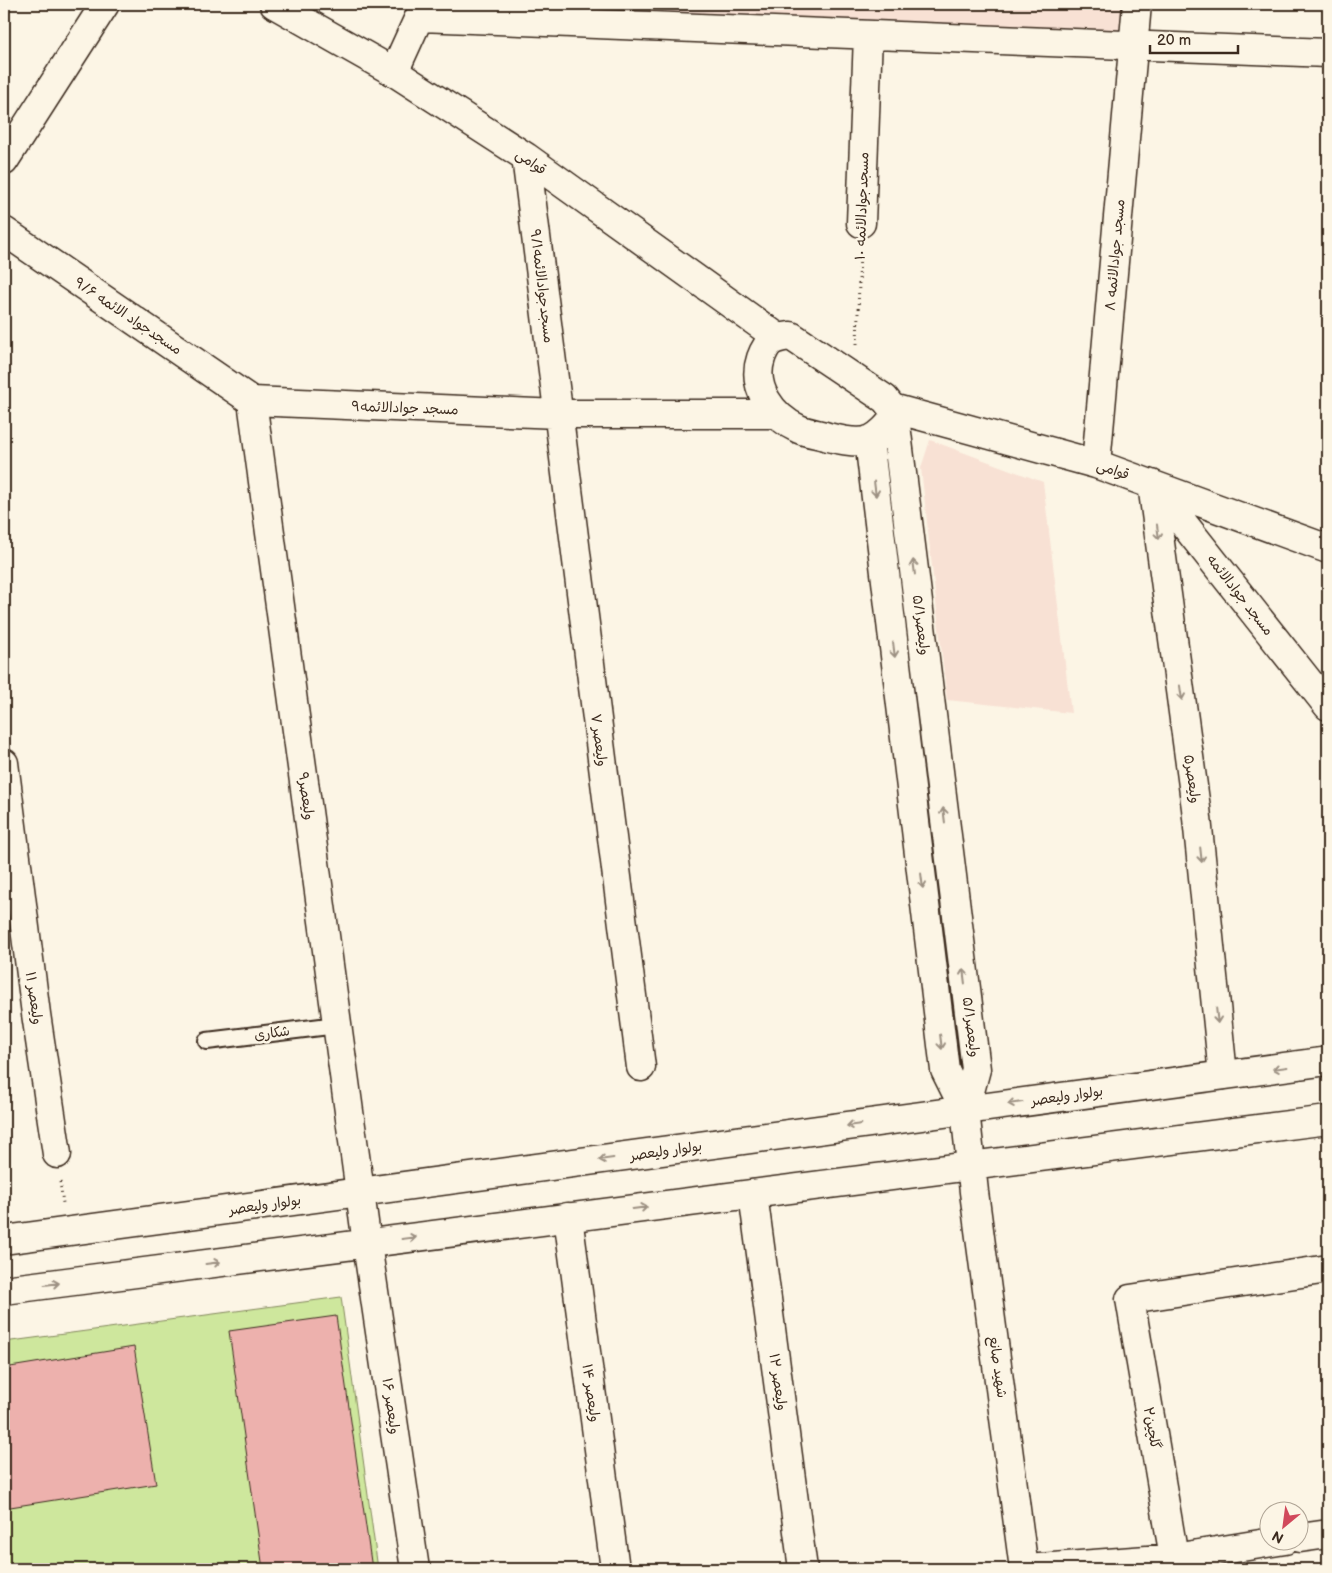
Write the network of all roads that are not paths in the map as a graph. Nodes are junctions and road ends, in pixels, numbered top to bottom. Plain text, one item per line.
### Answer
1 (105, 4) edge
2 (274, 4) edge
3 (1137, 4) edge
4 (422, 10) edge
5 (868, 35) junction
6 (1134, 45) junction
7 (1328, 53) edge
8 (394, 72) junction
9 (526, 157) junction
10 (4, 161) edge
11 (862, 222) road end
12 (4, 231) edge
13 (777, 337) junction
14 (252, 401) junction
15 (894, 412) junction
16 (558, 414) junction
17 (777, 414) junction
18 (869, 440) junction
19 (1096, 464) junction
20 (1152, 484) junction
21 (1328, 549) edge
22 (1328, 706) edge
23 (4, 763) edge
24 (337, 1025) junction
25 (207, 1041) dead end
26 (1328, 1061) edge
27 (641, 1067) dead end
28 (1223, 1076) junction
29 (965, 1110) junction
30 (1328, 1120) edge
31 (56, 1154) road end
32 (971, 1166) junction
33 (360, 1192) junction
34 (753, 1194) junction
35 (568, 1218) junction
36 (4, 1240) edge
37 (368, 1244) junction
38 (1328, 1269) edge
39 (4, 1290) edge
40 (1328, 1534) edge
41 (1310, 1537) edge
42 (1260, 1545) edge
43 (1175, 1563) edge
44 (415, 1569) edge
45 (615, 1569) edge
46 (803, 1569) edge
47 (1025, 1569) edge

1 - 10 street
2 - 8 street, قوامی
3 - 6 street, ۸ مسجد جوادالائمه
4 - 5 street
4 - 8 street
5 - 6 street
5 - 11 street, مسجدجوادالائمه ۱۰
6 - 7 street
6 - 19 street, ۸ مسجد جوادالائمه
8 - 9 street, قوامی
9 - 13 street, قوامی
9 - 16 street, مسجدجوادالائمه۹/۱
12 - 14 street, مسجدجواد الائمه ۹/۶
13 - 15 street
13 - 17 street
14 - 16 street, مسجد جوادالائمه۹
14 - 24 street, ولیعصر۹
15 - 18 street
15 - 19 street, قوامی
29 -> 15 street, ولیعصر۵/۱
16 - 17 street, مسجد جوادالائمه۹
16 - 27 street, ولیعصر ۷
17 - 18 street
18 -> 29 street
19 - 20 street, قوامی
20 - 21 street, قوامی
20 - 22 street, مسجد جوادالائمه
20 -> 28 street, ولیعصر۵
23 - 31 street, ولیعصر ۱۱
24 - 25 lane, شکاری
24 - 33 street, ولیعصر۹
26 -> 28 street, بولوار ولیعصر
28 -> 29 street, بولوار ولیعصر
29 - 32 street, شهید صانع
29 -> 33 street, بولوار ولیعصر
30 - 32 street
32 - 34 street
32 - 47 street, شهید صانع
33 - 36 street, بولوار ولیعصر
33 - 37 street, ولیعصر ۱۶
35 -> 34 street
34 - 46 street, ولیعصر ۱۲
37 -> 35 street
35 - 45 street, ولیعصر ۱۴
39 -> 37 street
37 - 44 street, ولیعصر ۱۶
38 - 43 street, گلچین۲
40 - 41 street
42 - 43 street
43 - 47 street

